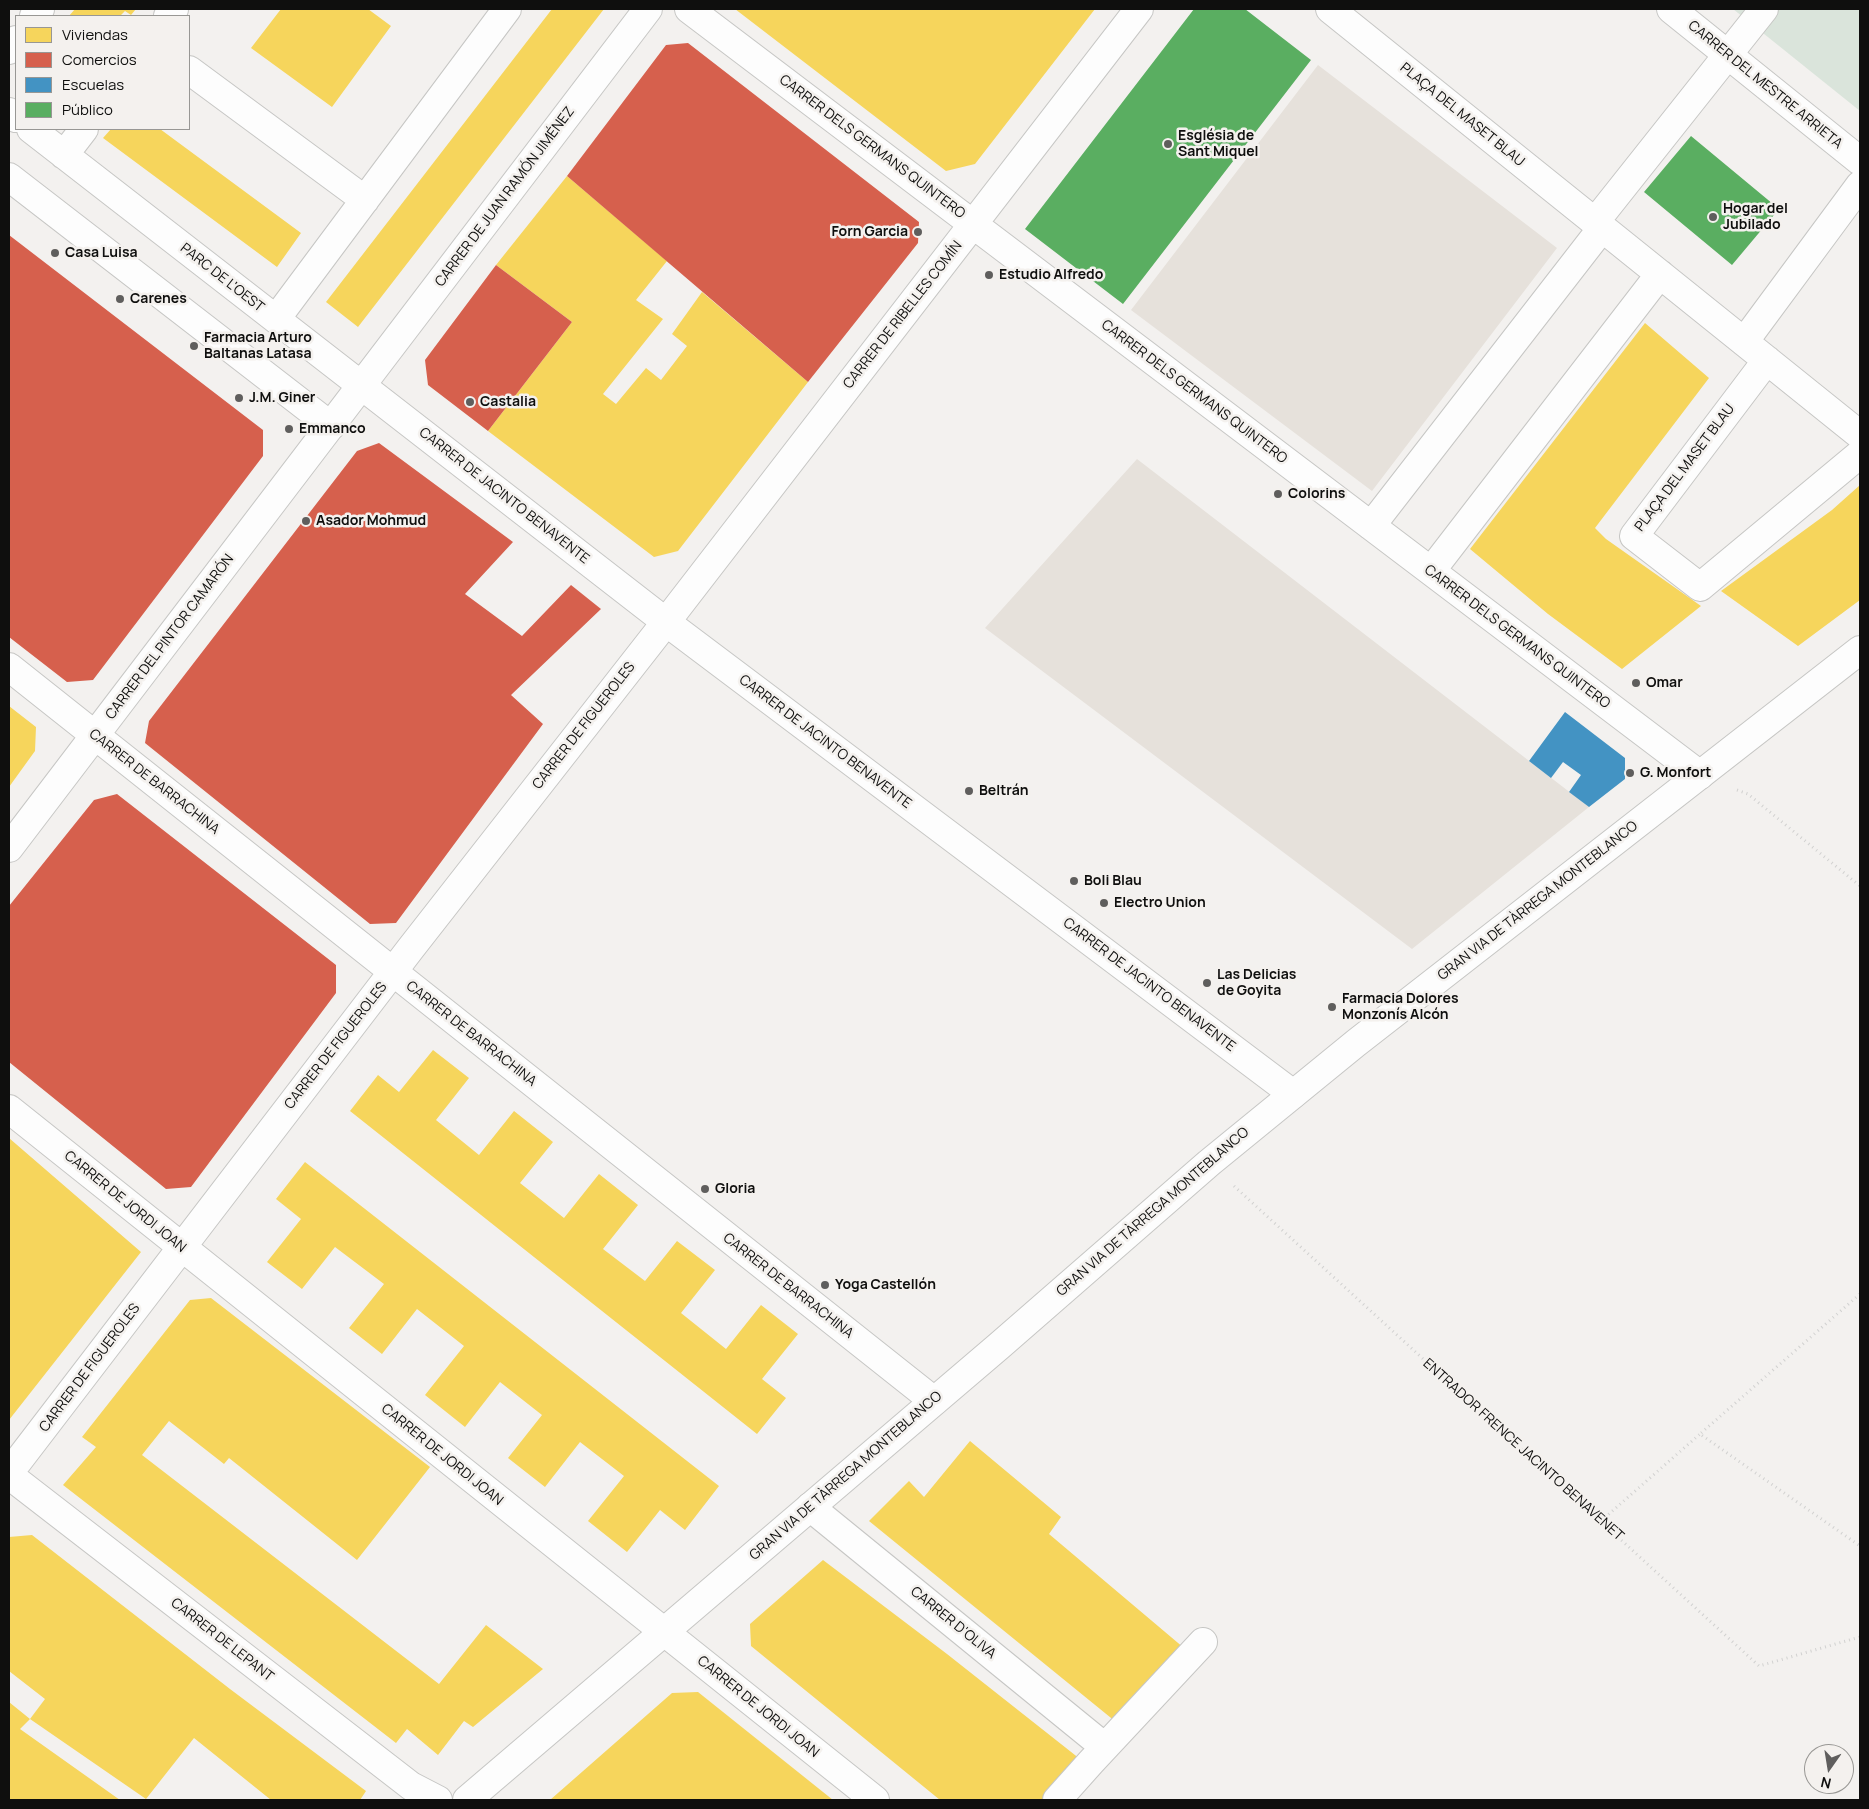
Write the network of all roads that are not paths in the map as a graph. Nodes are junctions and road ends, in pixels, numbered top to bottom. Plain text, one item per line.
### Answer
1 (506, 9) edge
2 (648, 9) edge
3 (689, 9) edge
4 (1139, 9) edge
5 (1330, 9) edge
6 (1671, 9) edge
7 (1764, 9) edge
8 (1729, 55) junction
9 (190, 71) edge
10 (32, 130) edge
11 (83, 130) edge
12 (64, 155) junction
13 (1860, 161) edge
14 (9, 177) edge
15 (1860, 186) edge
16 (365, 200) junction
17 (973, 224) junction
18 (1598, 225) junction
19 (1660, 274) junction
20 (276, 319) junction
21 (1744, 342) junction
22 (1766, 360) junction
23 (361, 385) junction
24 (331, 426) junction
25 (1860, 435) edge
26 (1860, 454) edge
27 (1371, 526) junction
28 (1431, 571) junction
29 (666, 622) junction
30 (1860, 650) edge
31 (9, 667) edge
32 (95, 736) junction
33 (1700, 775) junction
34 (9, 848) edge
35 (393, 972) junction
36 (1293, 1094) junction
37 (9, 1109) edge
38 (182, 1247) junction
39 (934, 1401) junction
40 (9, 1474) edge
41 (810, 1508) junction
42 (664, 1632) junction
43 (1203, 1642) dead end
44 (1096, 1740) dead end
45 (438, 1800) edge
46 (467, 1800) edge
47 (875, 1800) edge
48 (1057, 1800) edge

1 - 16 street
2 - 23 street, CARRER DE JUAN RAMÓN JIMÉNEZ
3 - 17 street, CARRER DELS GERMANS QUINTERO
4 - 17 street, CARRER DE RIBELLES COMÍN
5 - 18 street, PLAÇA DEL MASET BLAU
6 - 8 street, CARRER DEL MESTRE ARRIETA
7 - 8 street
8 - 13 street, CARRER DEL MESTRE ARRIETA
8 - 18 street
9 - 16 street
10 - 12 street, PARC DE L'OEST
11 - 12 street
12 - 20 street, PARC DE L'OEST
14 - 24 street
15 - 21 street
16 - 20 street
17 - 27 street, CARRER DELS GERMANS QUINTERO
17 - 29 street, CARRER DE RIBELLES COMÍN
18 - 19 street, PLAÇA DEL MASET BLAU
18 - 27 street
19 - 21 street, PLAÇA DEL MASET BLAU
19 - 28 street
20 - 23 street, PARC DE L'OEST
21 - 22 street, PLAÇA DEL MASET BLAU
22 - 25 street, PLAÇA DEL MASET BLAU
22 - 26 street, PLAÇA DEL MASET BLAU
23 - 24 street
23 - 29 street, CARRER DE JACINTO BENAVENTE
24 - 32 street, CARRER DEL PINTOR CAMARÓN
27 - 28 street, CARRER DELS GERMANS QUINTERO
28 - 33 street, CARRER DELS GERMANS QUINTERO
29 - 35 street, CARRER DE FIGUEROLES
29 - 36 street, CARRER DE JACINTO BENAVENTE
30 - 33 street, GRAN VIA DE TÀRREGA MONTEBLANCO
31 - 32 street, CARRER DE BARRACHINA
32 - 34 street, CARRER DEL PINTOR CAMARÓN
32 - 35 street, CARRER DE BARRACHINA
33 - 36 street, GRAN VIA DE TÀRREGA MONTEBLANCO
35 - 38 street, CARRER DE FIGUEROLES
35 - 39 street, CARRER DE BARRACHINA
36 - 39 street, GRAN VIA DE TÀRREGA MONTEBLANCO
37 - 38 street, CARRER DE JORDI JOAN
38 - 40 street, CARRER DE FIGUEROLES
38 - 42 street, CARRER DE JORDI JOAN
39 - 41 street, GRAN VIA DE TÀRREGA MONTEBLANCO
40 - 45 street, CARRER DE LEPANT
41 - 42 street, GRAN VIA DE TÀRREGA MONTEBLANCO
41 - 44 street, CARRER D'OLIVA
42 - 46 street, GRAN VIA DE TÀRREGA MONTEBLANCO
42 - 47 street, CARRER DE JORDI JOAN
43 - 48 street

